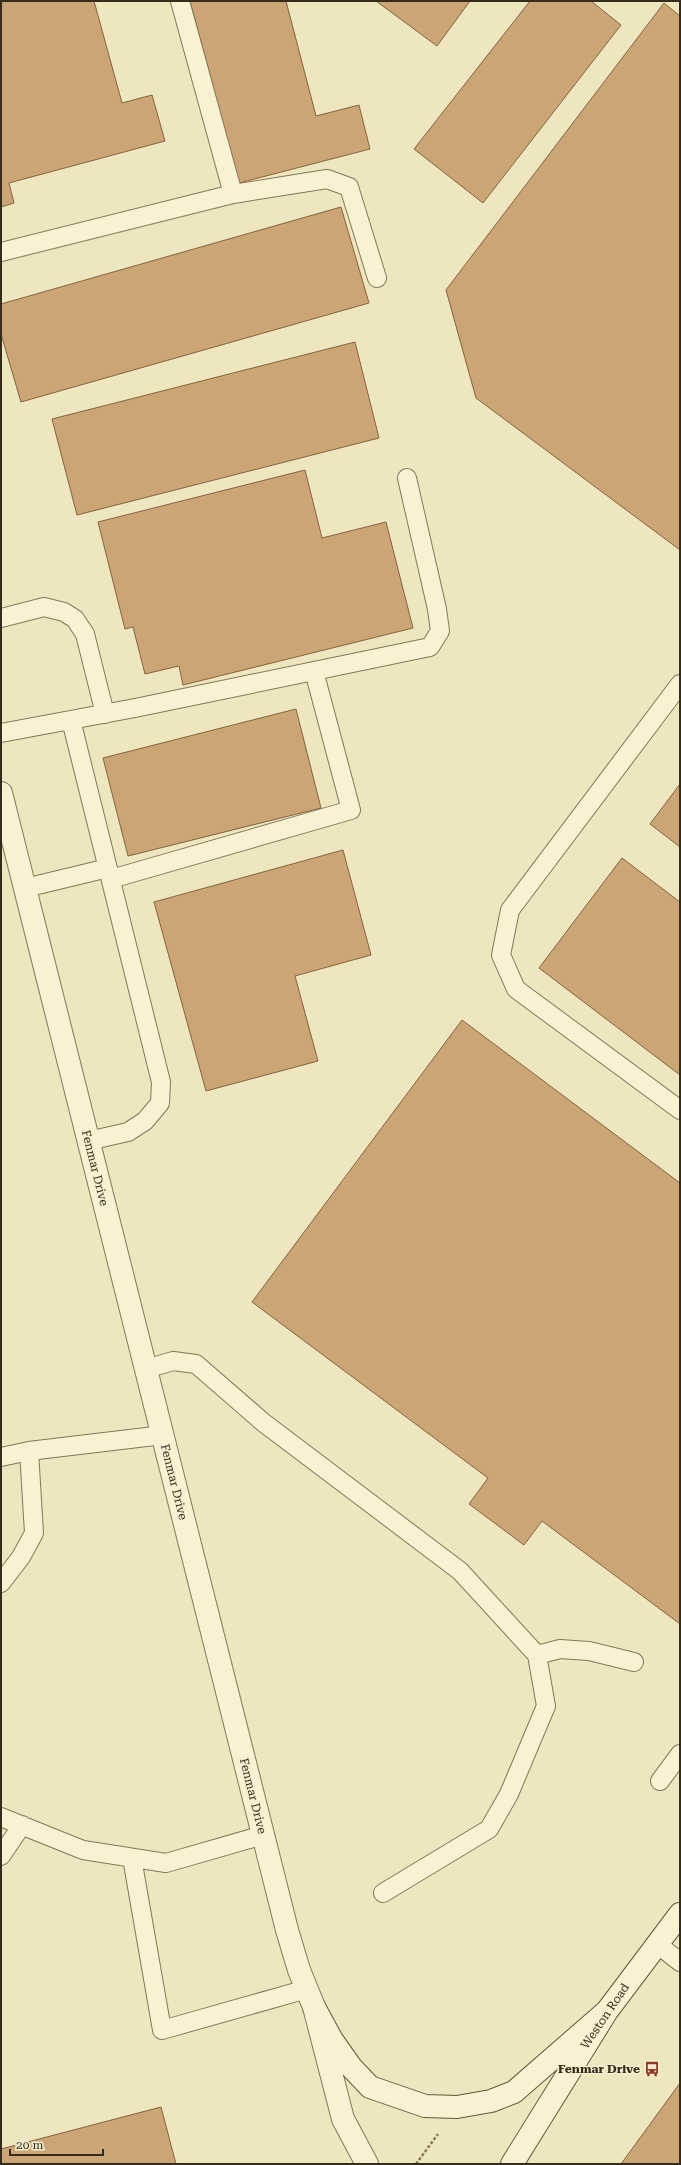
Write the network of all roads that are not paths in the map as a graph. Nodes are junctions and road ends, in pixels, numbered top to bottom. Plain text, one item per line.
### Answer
1 (180, 1) edge
2 (233, 194) junction
3 (1, 252) edge
4 (377, 278) dead end
5 (407, 478) dead end
6 (1, 618) edge
7 (314, 671) junction
8 (680, 684) edge
9 (105, 714) junction
10 (70, 720) junction
11 (1, 733) edge
12 (1, 794) edge
13 (109, 874) junction
14 (25, 888) junction
15 (680, 1110) edge
16 (88, 1141) junction
17 (146, 1369) junction
18 (162, 1435) junction
19 (29, 1451) junction
20 (1, 1457) edge
21 (1, 1583) edge
22 (537, 1655) junction
23 (634, 1662) dead end
24 (680, 1754) edge
25 (660, 1781) dead end
26 (1, 1817) edge
27 (22, 1825) junction
28 (263, 1835) junction
29 (1, 1856) edge
30 (132, 1858) junction
31 (383, 1893) dead end
32 (680, 1914) edge
33 (657, 1944) junction
34 (680, 1962) edge
35 (310, 1998) junction
36 (607, 2011) junction
37 (367, 2164) edge
38 (512, 2164) edge

1 - 2 lane
2 - 3 lane
2 - 4 lane
5 - 7 lane
6 - 9 lane
7 - 9 lane
7 - 13 lane
8 - 15 lane
9 - 10 lane
10 - 11 lane
10 - 13 lane
12 - 14 street, Fenmar Drive
13 - 14 lane
13 - 16 lane
14 - 16 street, Fenmar Drive
16 - 17 street, Fenmar Drive
17 - 18 street, Fenmar Drive
17 - 22 lane
18 - 19 lane
18 - 28 street, Fenmar Drive
19 - 20 lane
19 - 21 lane
22 - 23 lane
22 - 31 lane
24 - 25 lane
26 - 27 lane
27 - 29 lane
27 - 30 lane
28 - 30 lane
28 - 35 street, Fenmar Drive
30 - 35 lane
32 - 33 street, Weston Road
33 - 34 lane
33 - 36 street, Weston Road
35 - 36 street
35 - 37 street, Fenmar Drive
36 - 38 street, Weston Road

